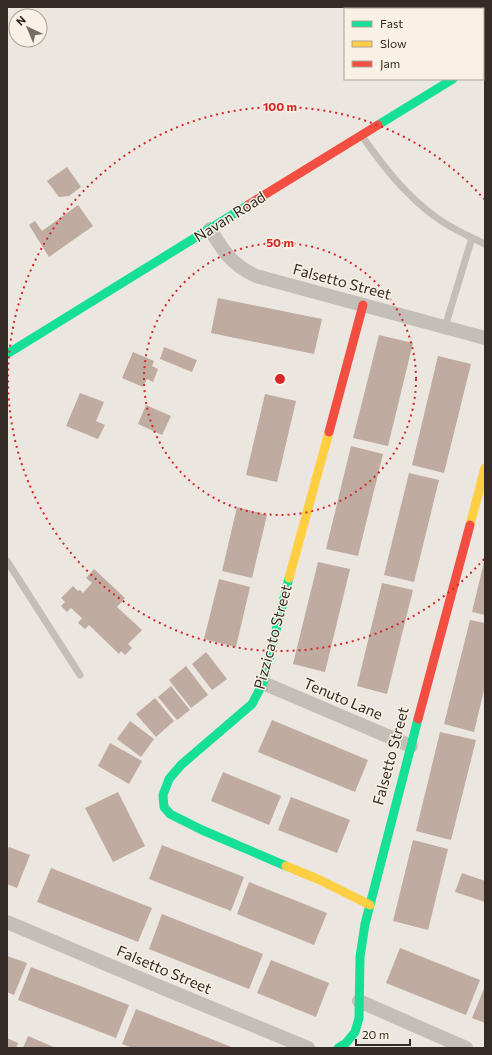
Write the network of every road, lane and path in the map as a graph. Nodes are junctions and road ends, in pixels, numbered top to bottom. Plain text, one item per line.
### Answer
1 (451, 80) edge
2 (362, 136) junction
3 (210, 229) junction
4 (472, 238) junction
5 (485, 244) edge
6 (363, 305) junction
7 (445, 327) junction
8 (485, 338) edge
9 (7, 354) edge
10 (485, 468) edge
11 (7, 561) edge
12 (80, 675) dead end
13 (263, 683) junction
14 (410, 746) junction
15 (370, 905) junction
16 (7, 922) edge
17 (359, 1001) junction
18 (308, 1048) edge
19 (338, 1048) edge
20 (466, 1048) edge

1 - 2 street, Navan Road
2 - 3 street, Navan Road
2 - 4 lane
3 - 6 street, Falsetto Street
3 - 9 street, Navan Road
4 - 5 lane
4 - 7 lane
6 - 7 street, Falsetto Street
6 - 13 street, Pizzicato Street
7 - 8 street, Falsetto Street
10 - 14 street, Falsetto Street
11 - 12 lane
13 - 14 street, Tenuto Lane
13 - 15 street, Pizzicato Street
14 - 15 street, Falsetto Street
15 - 17 street, Falsetto Street
16 - 18 street, Falsetto Street
17 - 19 street, Falsetto Street
17 - 20 street

